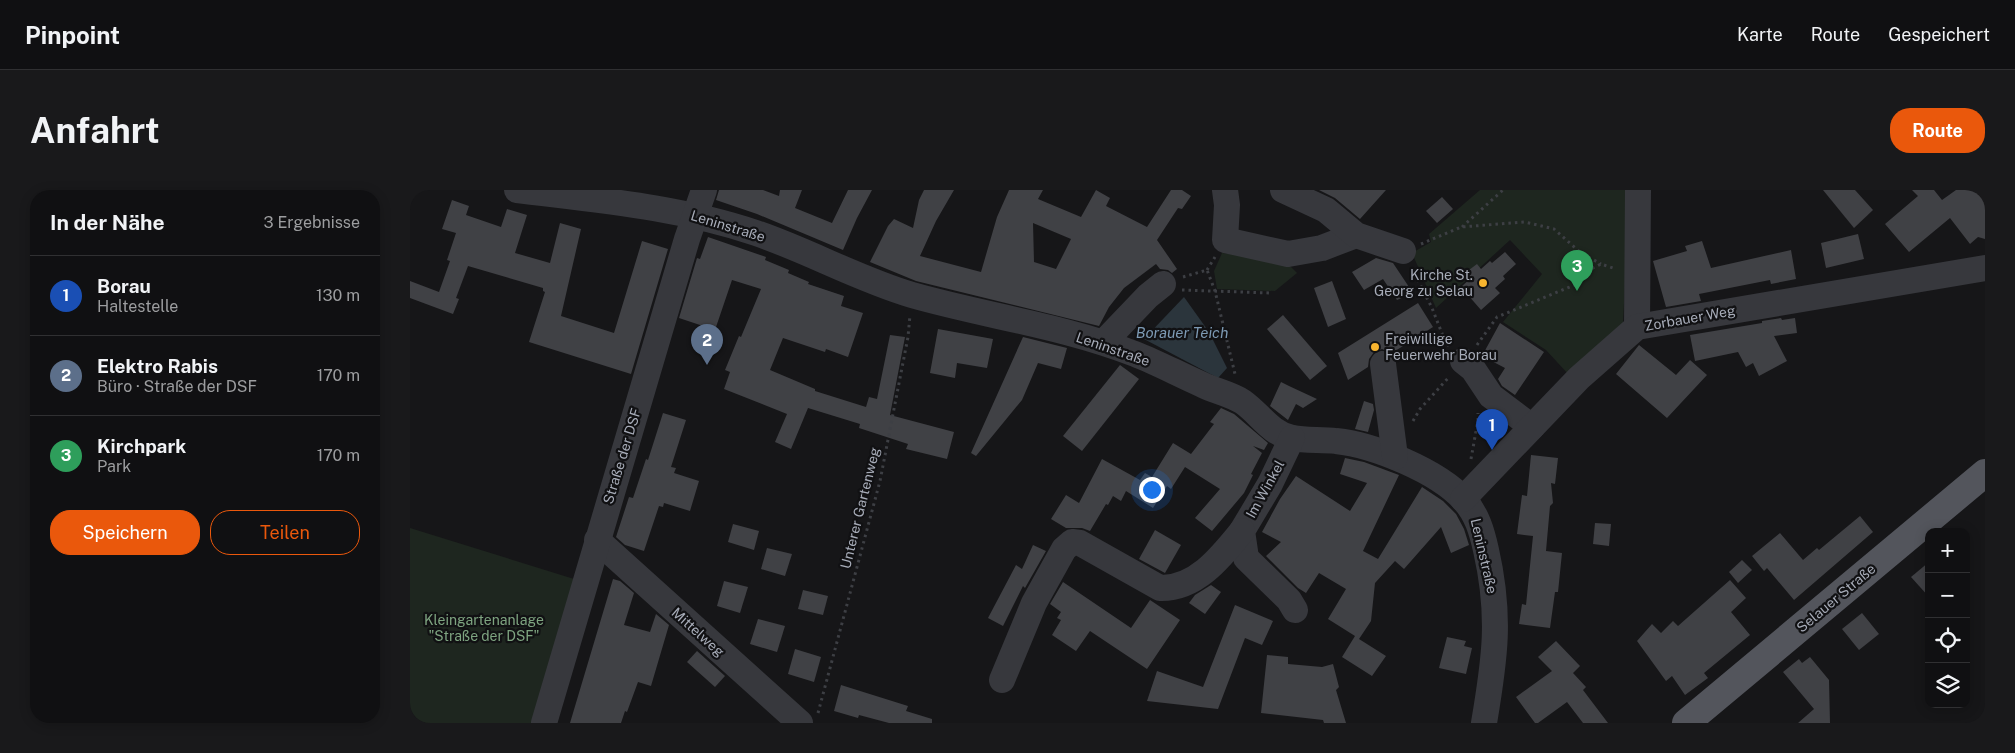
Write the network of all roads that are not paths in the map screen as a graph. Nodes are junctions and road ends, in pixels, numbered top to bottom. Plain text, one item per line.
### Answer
1 (517, 190) edge
2 (704, 190) edge
3 (1225, 190) edge
4 (1282, 190) edge
5 (1638, 190) edge
6 (695, 215) junction
7 (1356, 235) junction
8 (1403, 250) road end
9 (1985, 268) edge
10 (1160, 286) road end
11 (1637, 327) junction
12 (1104, 342) junction
13 (1463, 361) road end
14 (1383, 364) dead end
15 (1532, 427) junction
16 (1292, 438) junction
17 (1395, 457) junction
18 (1985, 472) edge
19 (1464, 499) junction
20 (1242, 531) junction
21 (597, 540) junction
22 (1295, 610) dead end
23 (1002, 680) dead end
24 (809, 719) edge
25 (544, 723) edge
26 (1484, 723) edge
27 (1686, 723) edge

1 - 6 street, Leninstraße
2 - 6 street, Straße der DSF
3 - 7 street
4 - 7 street
5 - 11 street
6 - 12 street, Leninstraße
6 - 21 street, Straße der DSF
7 - 8 street
9 - 11 street, Zorbauer Weg
10 - 12 street
11 - 15 street, Zorbauer Weg
12 - 16 street, Leninstraße
13 - 15 street
14 - 17 street
15 - 19 street, Zorbauer Weg
16 - 17 street, Leninstraße
16 - 20 street, Im Winkel
17 - 19 street, Leninstraße
18 - 27 main road, Selauer Straße
19 - 26 street, Leninstraße
20 - 22 street, Im Winkel
20 - 23 street
21 - 24 street, Mittelweg
21 - 25 street, Straße der DSF

